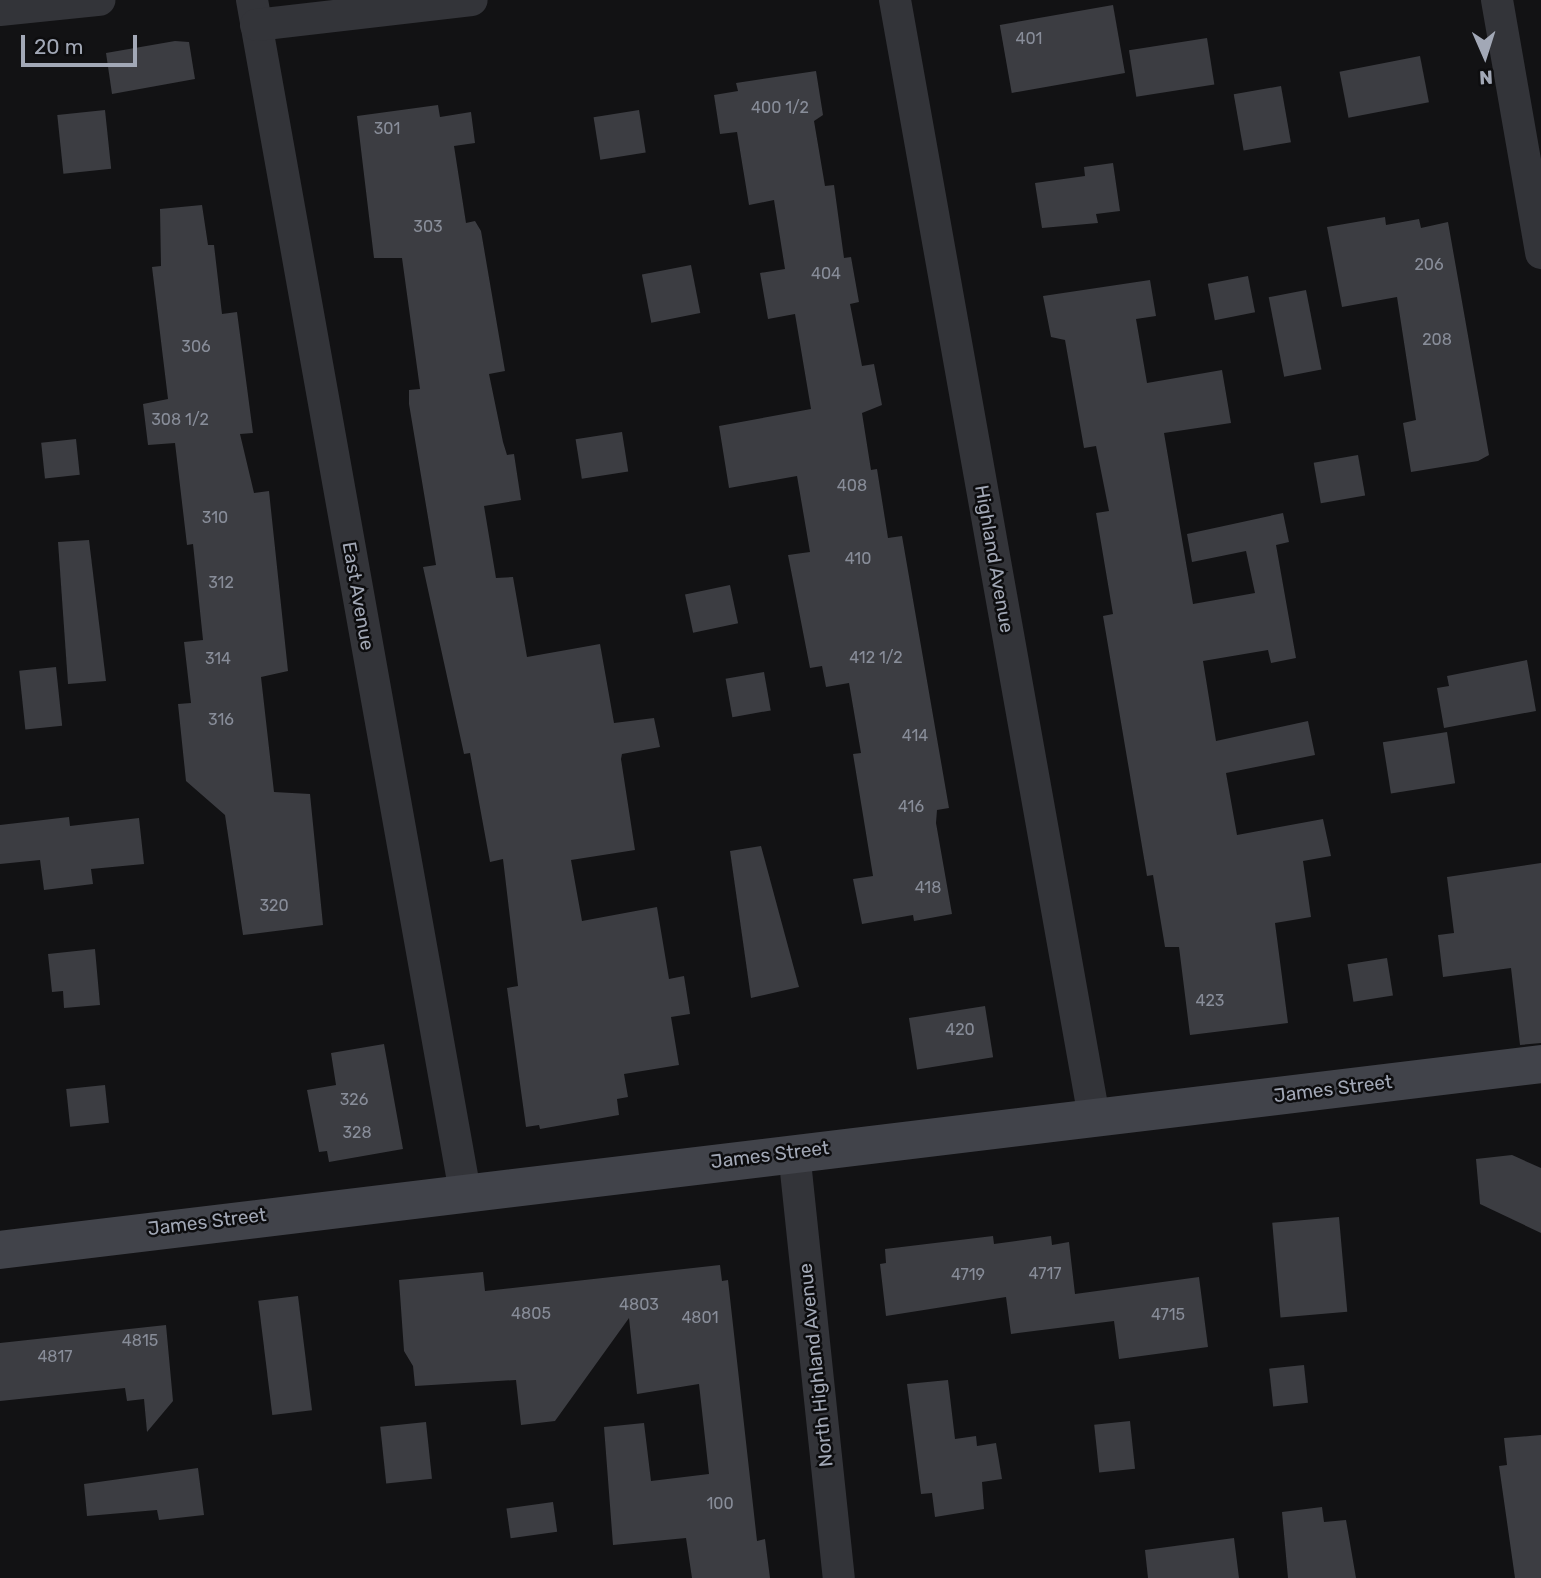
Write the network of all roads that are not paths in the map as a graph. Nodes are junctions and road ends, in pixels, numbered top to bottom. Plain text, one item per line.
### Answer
1 (99, 0) edge
2 (472, 0) edge
3 (895, 0) edge
4 (1497, 0) edge
5 (0, 10) edge
6 (254, 12) edge
7 (1541, 253) edge
8 (1541, 1065) edge
9 (1094, 1117) junction
10 (794, 1153) junction
11 (464, 1192) junction
12 (0, 1250) edge
13 (839, 1578) edge

1 - 5 street
2 - 6 street
3 - 9 street, Highland Avenue
4 - 7 street
6 - 11 street, East Avenue
8 - 9 street, James Street
9 - 10 street, James Street
10 - 11 street, James Street
10 - 13 street, North Highland Avenue
11 - 12 street, James Street

